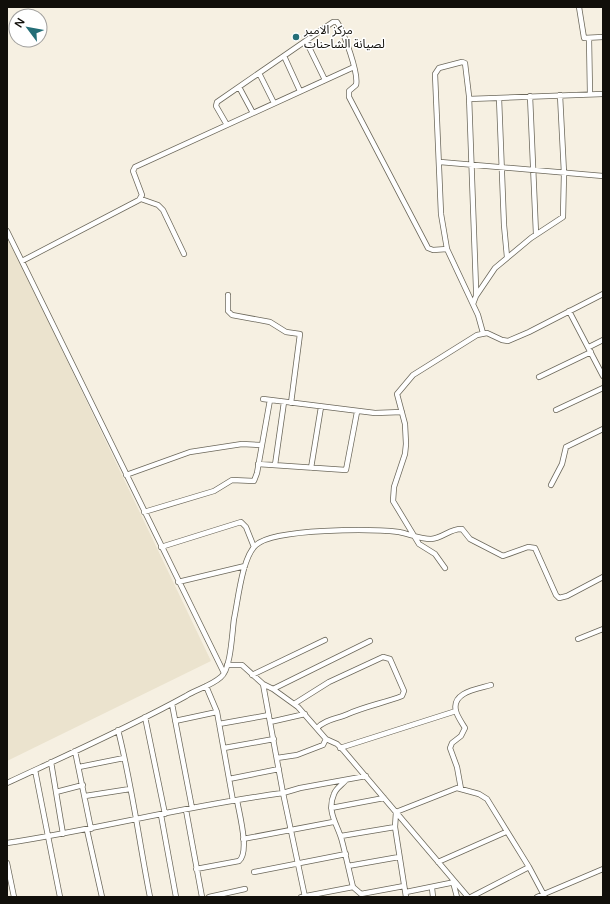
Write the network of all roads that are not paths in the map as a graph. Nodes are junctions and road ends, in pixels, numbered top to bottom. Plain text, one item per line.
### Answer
1 (579, 7) edge
2 (603, 37) edge
3 (589, 38) junction
4 (306, 41) junction
5 (284, 56) junction
6 (354, 67) junction
7 (259, 73) junction
8 (325, 80) junction
9 (239, 87) junction
10 (300, 91) junction
11 (590, 94) junction
12 (603, 94) edge
13 (560, 95) junction
14 (530, 96) junction
15 (499, 98) junction
16 (469, 99) junction
17 (274, 103) junction
18 (253, 113) junction
19 (227, 125) junction
20 (440, 162) junction
21 (471, 165) junction
22 (502, 168) junction
23 (532, 170) junction
24 (564, 173) junction
25 (603, 176) edge
26 (141, 199) junction
27 (7, 231) edge
28 (536, 234) junction
29 (447, 249) junction
30 (184, 254) dead end
31 (507, 257) junction
32 (22, 261) junction
33 (603, 294) edge
34 (228, 295) dead end
35 (476, 296) junction
36 (473, 304) junction
37 (569, 311) junction
38 (483, 333) junction
39 (603, 340) edge
40 (589, 347) junction
41 (591, 352) junction
42 (603, 376) edge
43 (539, 377) dead end
44 (603, 388) edge
45 (263, 399) dead end
46 (270, 400) junction
47 (284, 402) junction
48 (291, 403) junction
49 (321, 407) junction
50 (556, 410) dead end
51 (357, 412) junction
52 (402, 412) junction
53 (603, 429) edge
54 (253, 446) junction
55 (261, 446) junction
56 (260, 454) junction
57 (258, 464) junction
58 (275, 465) junction
59 (311, 468) junction
60 (126, 475) junction
61 (551, 484) dead end
62 (144, 512) junction
63 (414, 535) junction
64 (161, 546) junction
65 (254, 547) junction
66 (245, 566) junction
67 (445, 568) dead end
68 (603, 578) edge
69 (178, 582) junction
70 (603, 629) edge
71 (578, 639) dead end
72 (325, 640) dead end
73 (370, 641) dead end
74 (227, 665) junction
75 (224, 673) junction
76 (252, 675) junction
77 (263, 684) junction
78 (490, 685) dead end
79 (206, 686) junction
80 (273, 689) junction
81 (172, 704) junction
82 (294, 704) junction
83 (456, 711) junction
84 (217, 712) junction
85 (304, 714) junction
86 (269, 715) junction
87 (145, 717) junction
88 (176, 720) junction
89 (270, 722) junction
90 (220, 724) junction
91 (317, 728) junction
92 (118, 730) junction
93 (274, 739) junction
94 (326, 739) junction
95 (224, 748) junction
96 (340, 748) junction
97 (75, 751) junction
98 (124, 758) junction
99 (277, 758) junction
100 (51, 762) junction
101 (79, 767) junction
102 (279, 769) junction
103 (35, 770) junction
104 (366, 776) junction
105 (229, 779) junction
106 (346, 780) junction
107 (7, 783) edge
108 (83, 785) junction
109 (130, 788) junction
110 (461, 789) junction
111 (56, 792) junction
112 (283, 793) junction
113 (85, 796) junction
114 (384, 798) junction
115 (235, 800) junction
116 (192, 808) junction
117 (331, 808) junction
118 (186, 810) junction
119 (396, 812) junction
120 (163, 814) junction
121 (137, 818) junction
122 (333, 822) junction
123 (395, 827) junction
124 (89, 829) junction
125 (291, 830) junction
126 (506, 832) junction
127 (63, 834) junction
128 (341, 836) junction
129 (48, 837) junction
130 (243, 839) junction
131 (7, 843) edge
132 (346, 854) junction
133 (399, 856) junction
134 (7, 862) edge
135 (438, 862) junction
136 (298, 863) junction
137 (348, 866) junction
138 (529, 867) junction
139 (196, 869) junction
140 (603, 870) edge
141 (254, 872) dead end
142 (454, 882) junction
143 (404, 886) junction
144 (352, 887) junction
145 (432, 888) junction
146 (245, 889) dead end
147 (406, 895) edge
148 (541, 896) edge
149 (14, 897) edge
150 (60, 897) edge
151 (102, 897) edge
152 (150, 897) edge
153 (176, 897) edge
154 (202, 897) edge
155 (209, 897) edge
156 (303, 897) edge
157 (433, 897) edge
158 (457, 897) edge
159 (469, 897) edge

1 - 3 street
2 - 3 street
3 - 11 street
4 - 5 street
4 - 6 street
4 - 8 street
5 - 7 street
5 - 10 street
6 - 8 street
6 - 29 street
7 - 9 street
7 - 17 street
8 - 10 street
9 - 18 street
9 - 19 street
10 - 17 street
11 - 12 street
11 - 13 street
13 - 14 street
13 - 24 street
14 - 15 street
14 - 23 street
15 - 16 street
15 - 22 street
16 - 20 street
16 - 21 street
17 - 18 street
18 - 19 street
19 - 26 street
20 - 21 street
20 - 29 street
21 - 22 street
21 - 35 street
22 - 23 street
22 - 31 street
23 - 24 street
23 - 28 street
24 - 25 street
24 - 28 street
26 - 30 street
26 - 32 street
27 - 32 street
28 - 31 street
29 - 36 street
31 - 35 street
32 - 60 street
33 - 37 street
34 - 48 street
35 - 36 street
36 - 38 street
37 - 38 street
37 - 40 street
38 - 52 street
39 - 40 street
40 - 41 street
41 - 42 street
41 - 43 street
44 - 50 street
45 - 46 street
46 - 47 street
46 - 55 street
47 - 48 street
47 - 58 street
48 - 49 street
49 - 51 street
49 - 59 street
51 - 52 street
51 - 59 street
52 - 63 street
53 - 61 street
54 - 55 street
54 - 56 street
54 - 60 street
55 - 56 street
56 - 57 street
57 - 58 street
57 - 62 street
58 - 59 street
60 - 62 street
62 - 64 street
63 - 65 street
63 - 67 street
63 - 68 street
64 - 65 street
64 - 69 street
65 - 66 street
66 - 69 street
66 - 74 street
69 - 75 street
70 - 71 street
72 - 76 street
73 - 80 street
74 - 75 street
74 - 76 street
75 - 79 street
76 - 77 street
77 - 80 street
77 - 86 street
78 - 83 street
79 - 81 street
79 - 84 street
80 - 82 street
81 - 87 street
81 - 88 street
82 - 85 street
82 - 91 street
83 - 96 street
83 - 110 street
84 - 88 street
84 - 90 street
85 - 89 street
85 - 91 street
86 - 89 street
86 - 90 street
87 - 92 street
87 - 120 street
88 - 116 street
89 - 93 street
90 - 95 street
91 - 94 street
92 - 97 street
92 - 98 street
93 - 95 street
93 - 99 street
94 - 96 street
94 - 99 street
95 - 105 street
96 - 104 street
97 - 100 street
97 - 101 street
98 - 101 street
98 - 109 street
99 - 102 street
100 - 103 street
100 - 111 street
101 - 108 street
102 - 105 street
102 - 112 street
103 - 107 street
103 - 129 street
104 - 106 street
104 - 114 street
105 - 115 street
106 - 112 street
106 - 117 street
108 - 111 street
108 - 113 street
109 - 113 street
109 - 121 street
110 - 119 street
110 - 126 street
111 - 127 street
112 - 115 street
112 - 125 street
113 - 124 street
114 - 117 street
114 - 119 street
115 - 116 street
115 - 130 street
116 - 118 street
117 - 122 street
118 - 120 street
118 - 139 street
119 - 123 street
119 - 135 street
120 - 121 street
120 - 153 street
121 - 124 street
121 - 152 street
122 - 125 street
122 - 128 street
123 - 128 street
123 - 133 street
124 - 127 street
124 - 151 street
125 - 130 street
125 - 136 street
126 - 135 street
126 - 138 street
127 - 129 street
128 - 132 street
129 - 131 street
129 - 150 street
130 - 139 street
132 - 136 street
132 - 137 street
133 - 137 street
133 - 143 street
134 - 149 street
135 - 142 street
136 - 141 street
136 - 156 street
137 - 144 street
138 - 148 street
138 - 159 street
139 - 154 street
140 - 148 street
142 - 145 street
142 - 158 street
142 - 159 street
143 - 144 street
143 - 147 street
144 - 156 street
145 - 147 street
145 - 157 street
146 - 155 street

